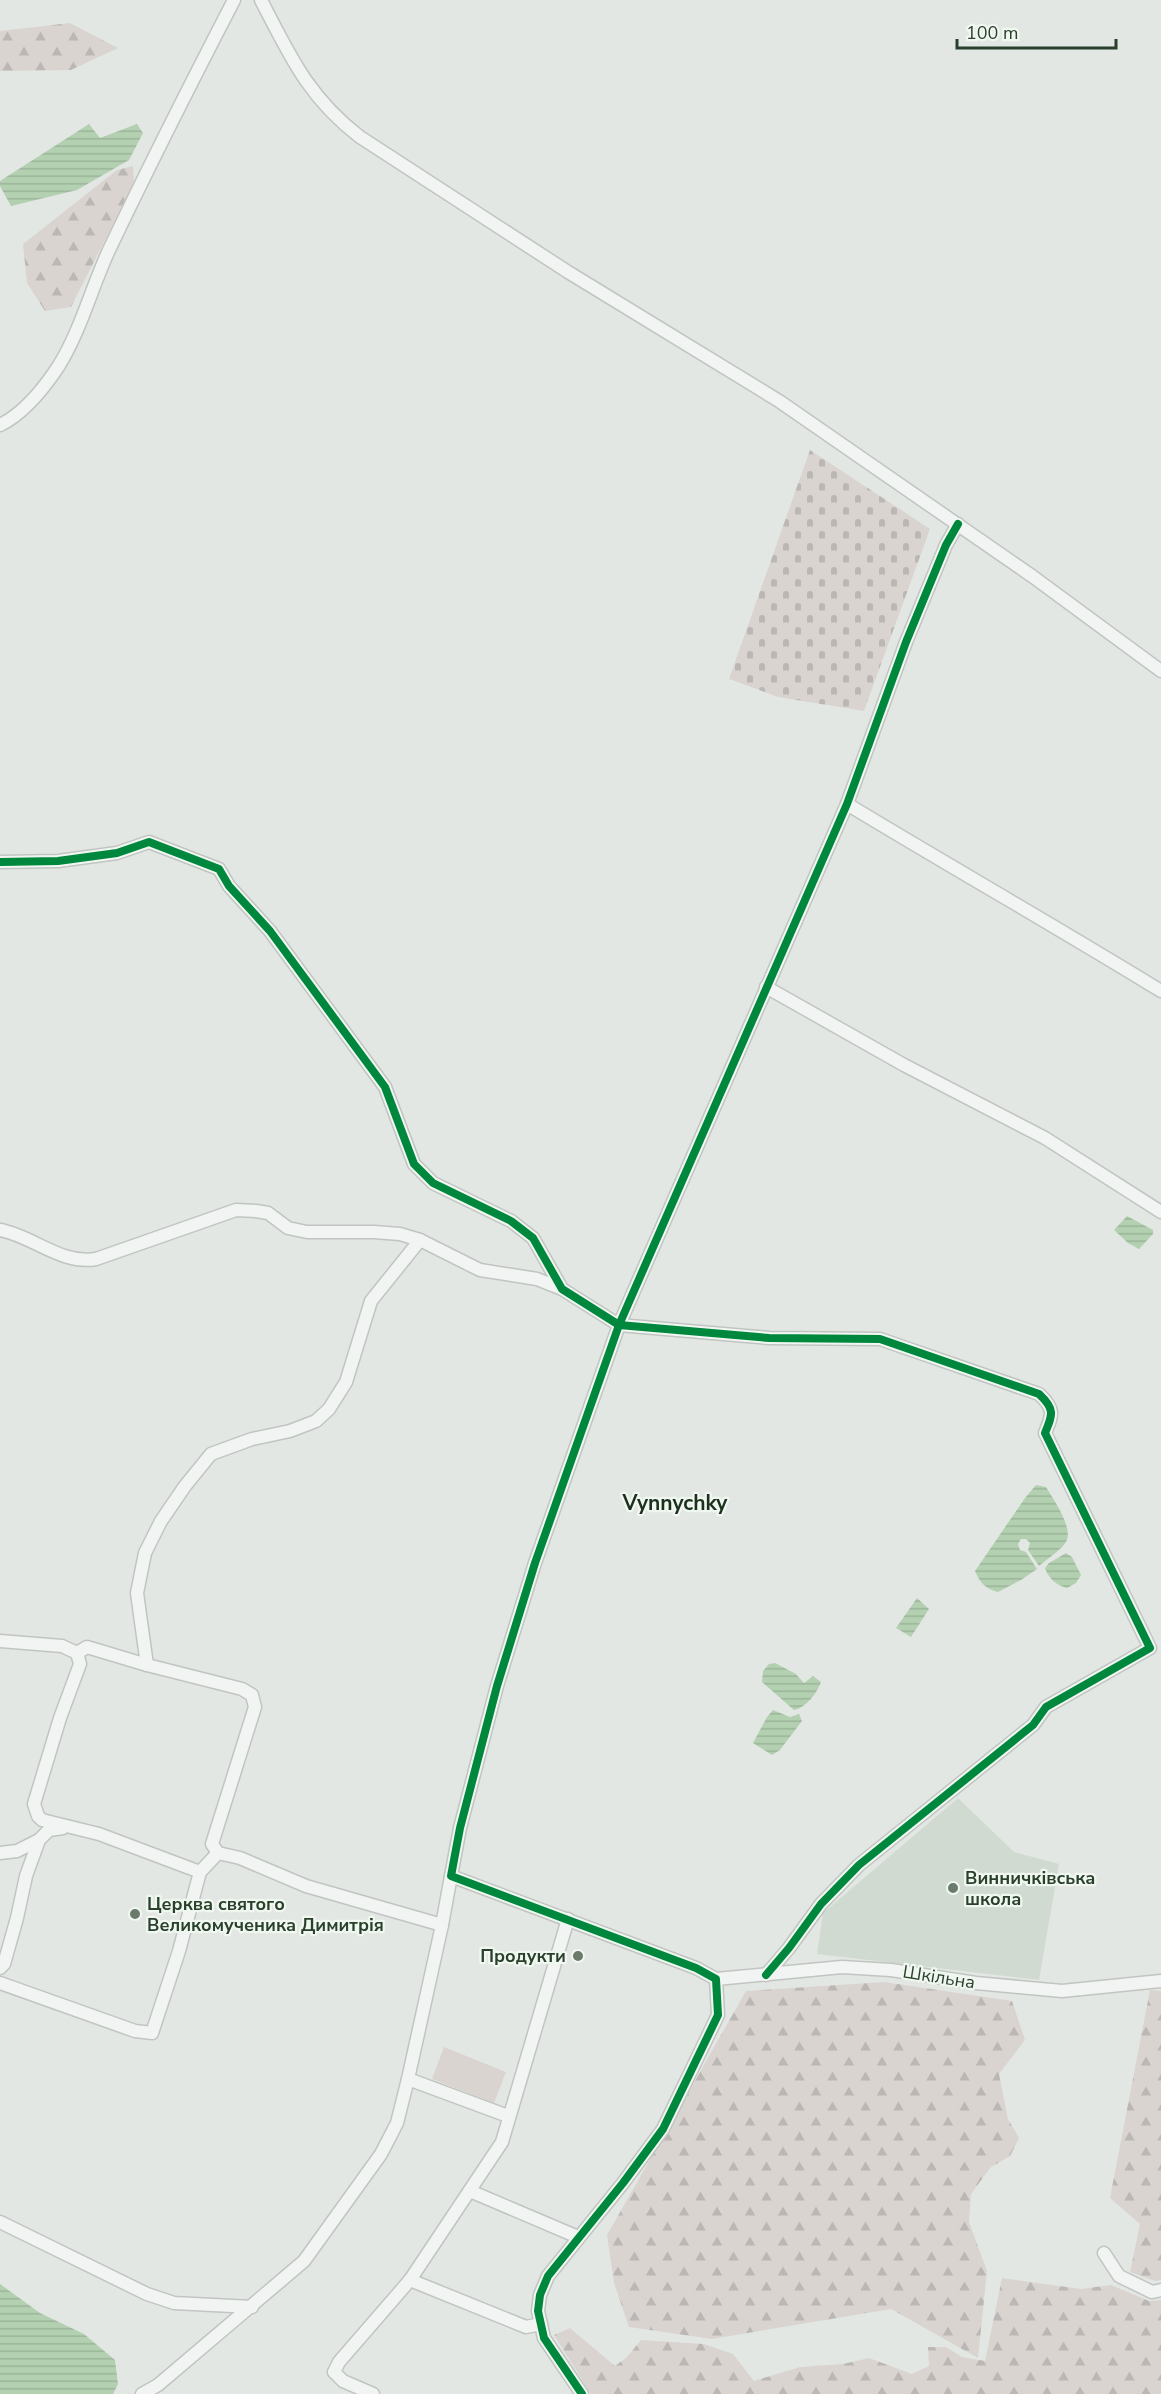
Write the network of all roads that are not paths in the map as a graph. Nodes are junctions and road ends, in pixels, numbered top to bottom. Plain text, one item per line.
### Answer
1 (234, 0) edge
2 (261, 0) edge
3 (0, 425) edge
4 (958, 524) junction
5 (1161, 671) edge
6 (847, 804) junction
7 (0, 862) edge
8 (766, 987) junction
9 (1161, 991) edge
10 (1161, 1212) edge
11 (0, 1230) edge
12 (420, 1240) junction
13 (562, 1289) junction
14 (620, 1325) junction
15 (0, 1641) edge
16 (77, 1653) junction
17 (147, 1665) junction
18 (67, 1828) junction
19 (39, 1840) junction
20 (0, 1853) edge
21 (218, 1853) junction
22 (200, 1872) junction
23 (451, 1876) junction
24 (568, 1919) junction
25 (442, 1925) junction
26 (0, 1968) edge
27 (766, 1975) junction
28 (716, 1979) junction
29 (1161, 1981) edge
30 (0, 1983) edge
31 (408, 2079) junction
32 (508, 2116) junction
33 (470, 2191) junction
34 (0, 2222) edge
35 (578, 2237) junction
36 (1104, 2253) dead end
37 (410, 2280) junction
38 (1161, 2290) edge
39 (252, 2307) junction
40 (541, 2324) junction
41 (142, 2394) edge
42 (373, 2394) edge
43 (582, 2394) edge

1 - 3 street
2 - 4 street
4 - 5 street
4 - 6 street
6 - 8 street
6 - 9 street
7 - 13 street
8 - 10 street
8 - 14 street
11 - 12 street
12 - 13 street
12 - 17 street
13 - 14 street
14 - 23 street
14 - 27 street
15 - 16 street
16 - 17 street
16 - 18 street
17 - 21 street
18 - 19 street
18 - 22 street
19 - 20 street
19 - 26 street
21 - 22 street
21 - 25 street
22 - 30 street
23 - 24 street
23 - 25 street
24 - 28 street
24 - 32 street
25 - 31 street
27 - 28 street, Шкільна
27 - 29 street, Шкільна
28 - 35 street
31 - 32 street
31 - 39 street
32 - 33 street
33 - 35 street
33 - 37 street
34 - 39 street
35 - 40 street
36 - 38 street
37 - 40 street
37 - 42 street
39 - 41 street
40 - 43 street

